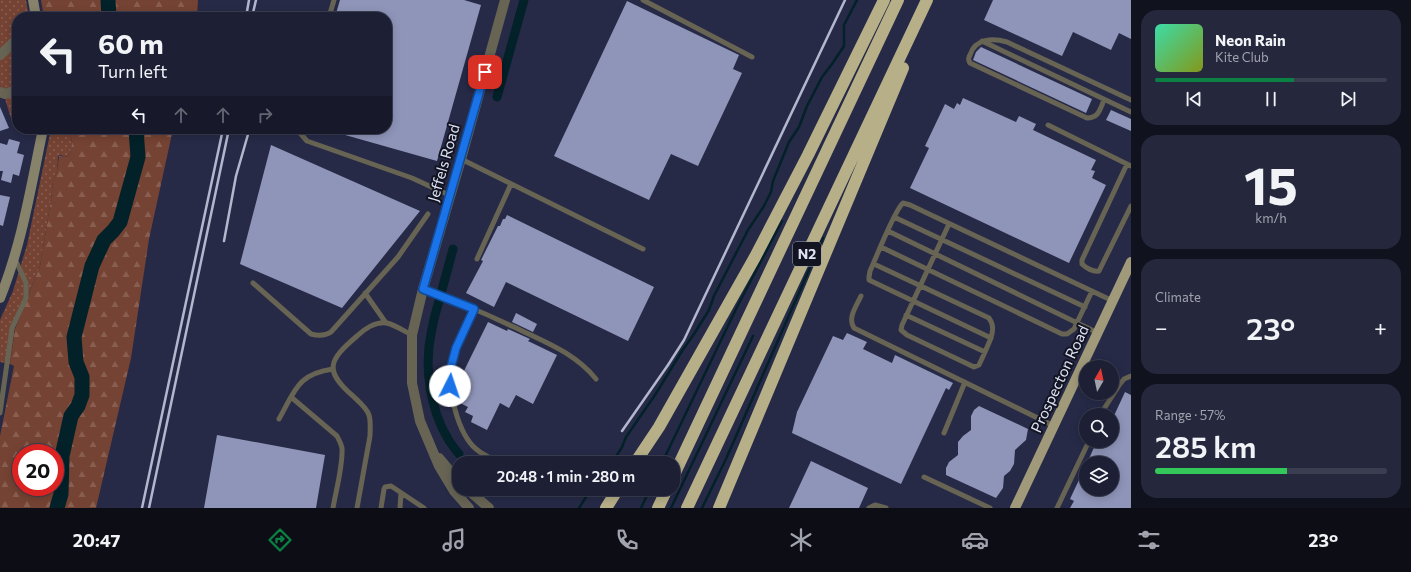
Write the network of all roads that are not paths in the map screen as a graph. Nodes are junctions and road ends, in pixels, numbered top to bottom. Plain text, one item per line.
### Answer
1 (33, 0) edge
2 (334, 0) edge
3 (505, 0) edge
4 (643, 0) edge
5 (884, 0) edge
6 (898, 0) edge
7 (928, 0) edge
8 (35, 12) edge
9 (330, 12) edge
10 (982, 41) junction
11 (12, 44) edge
12 (0, 55) edge
13 (752, 56) dead end
14 (0, 92) edge
15 (12, 92) edge
16 (1104, 100) junction
17 (1131, 100) edge
18 (1131, 112) edge
19 (1048, 125) dead end
20 (42, 134) edge
21 (301, 134) edge
22 (461, 160) junction
23 (1129, 165) edge
24 (511, 184) junction
25 (451, 196) junction
26 (1131, 206) edge
27 (428, 214) dead end
28 (894, 216) junction
29 (949, 224) junction
30 (888, 231) junction
31 (943, 239) junction
32 (881, 247) junction
33 (643, 249) dead end
34 (936, 254) junction
35 (14, 258) junction
36 (477, 259) dead end
37 (1131, 262) edge
38 (874, 264) junction
39 (928, 269) junction
40 (4, 277) edge
41 (253, 283) dead end
42 (919, 286) junction
43 (423, 289) junction
44 (1092, 291) junction
45 (365, 293) junction
46 (861, 296) dead end
47 (0, 298) edge
48 (913, 301) junction
49 (1113, 301) junction
50 (1085, 307) junction
51 (474, 309) junction
52 (906, 315) junction
53 (1078, 322) junction
54 (386, 323) junction
55 (1098, 332) junction
56 (412, 335) junction
57 (991, 338) junction
58 (985, 352) junction
59 (332, 369) junction
60 (1131, 376) edge
61 (596, 379) dead end
62 (965, 382) junction
63 (291, 397) junction
64 (1105, 408) edge
65 (0, 413) edge
66 (279, 419) dead end
67 (1054, 426) junction
68 (944, 434) dead end
69 (1086, 448) edge
70 (434, 452) junction
71 (487, 456) edge
72 (640, 456) edge
73 (680, 462) edge
74 (452, 474) edge
75 (924, 477) dead end
76 (401, 493) junction
77 (475, 496) edge
78 (614, 496) edge
79 (664, 496) edge
80 (333, 508) edge
81 (357, 508) edge
82 (381, 508) edge
83 (400, 508) edge
84 (424, 508) edge
85 (469, 508) edge
86 (489, 508) edge
87 (606, 508) edge
88 (658, 508) edge
89 (687, 508) edge
90 (719, 508) edge
91 (869, 508) edge
92 (886, 508) edge
93 (990, 508) edge
94 (1015, 508) edge
95 (1057, 508) edge

1 - 8 street
2 - 9 lane
3 - 22 street, Jeffels Road
4 - 13 lane
5 - 72 highway
6 - 73 highway, N2
7 - 89 highway, N2
7 - 90 highway
10 - 16 lane
10 - 16 lane
10 - 17 lane
11 - 12 street
14 - 15 street
16 - 18 lane
19 - 23 lane
20 - 35 street
21 - 25 lane
22 - 24 lane
22 - 25 street, Jeffels Road
23 - 26 lane
24 - 33 lane
24 - 36 lane
25 - 43 street, Jeffels Road
27 - 45 lane
28 - 29 lane
28 - 30 lane
28 - 31 lane
29 - 31 lane
29 - 44 lane
30 - 32 lane
30 - 34 lane
31 - 34 lane
31 - 50 lane
32 - 38 lane
32 - 39 lane
34 - 39 lane
34 - 53 lane
35 - 40 street
35 - 65 lane
37 - 49 main road, Prospecton Road
38 - 42 lane
38 - 48 lane
39 - 42 lane
39 - 53 lane
40 - 47 street
41 - 45 lane
42 - 48 lane
42 - 57 lane
43 - 51 lane
43 - 56 street, Jeffels Road
44 - 49 lane
44 - 50 lane
45 - 54 lane
46 - 62 lane
48 - 52 lane
48 - 57 lane
49 - 55 main road, Prospecton Road
50 - 53 lane
51 - 61 lane
51 - 71 lane
52 - 58 lane
52 - 58 lane
53 - 55 lane
54 - 56 lane
54 - 59 lane
55 - 67 main road, Prospecton Road
56 - 70 street, Jeffels Road
57 - 58 lane
59 - 63 lane
59 - 81 lane
60 - 64 lane
62 - 67 lane
62 - 68 lane
63 - 66 lane
63 - 80 lane
67 - 94 main road, Prospecton Road
69 - 95 lane
70 - 74 street
70 - 85 street
75 - 93 lane
76 - 82 lane
76 - 83 lane
76 - 84 lane
77 - 86 street
78 - 87 highway
79 - 88 highway
91 - 92 lane

